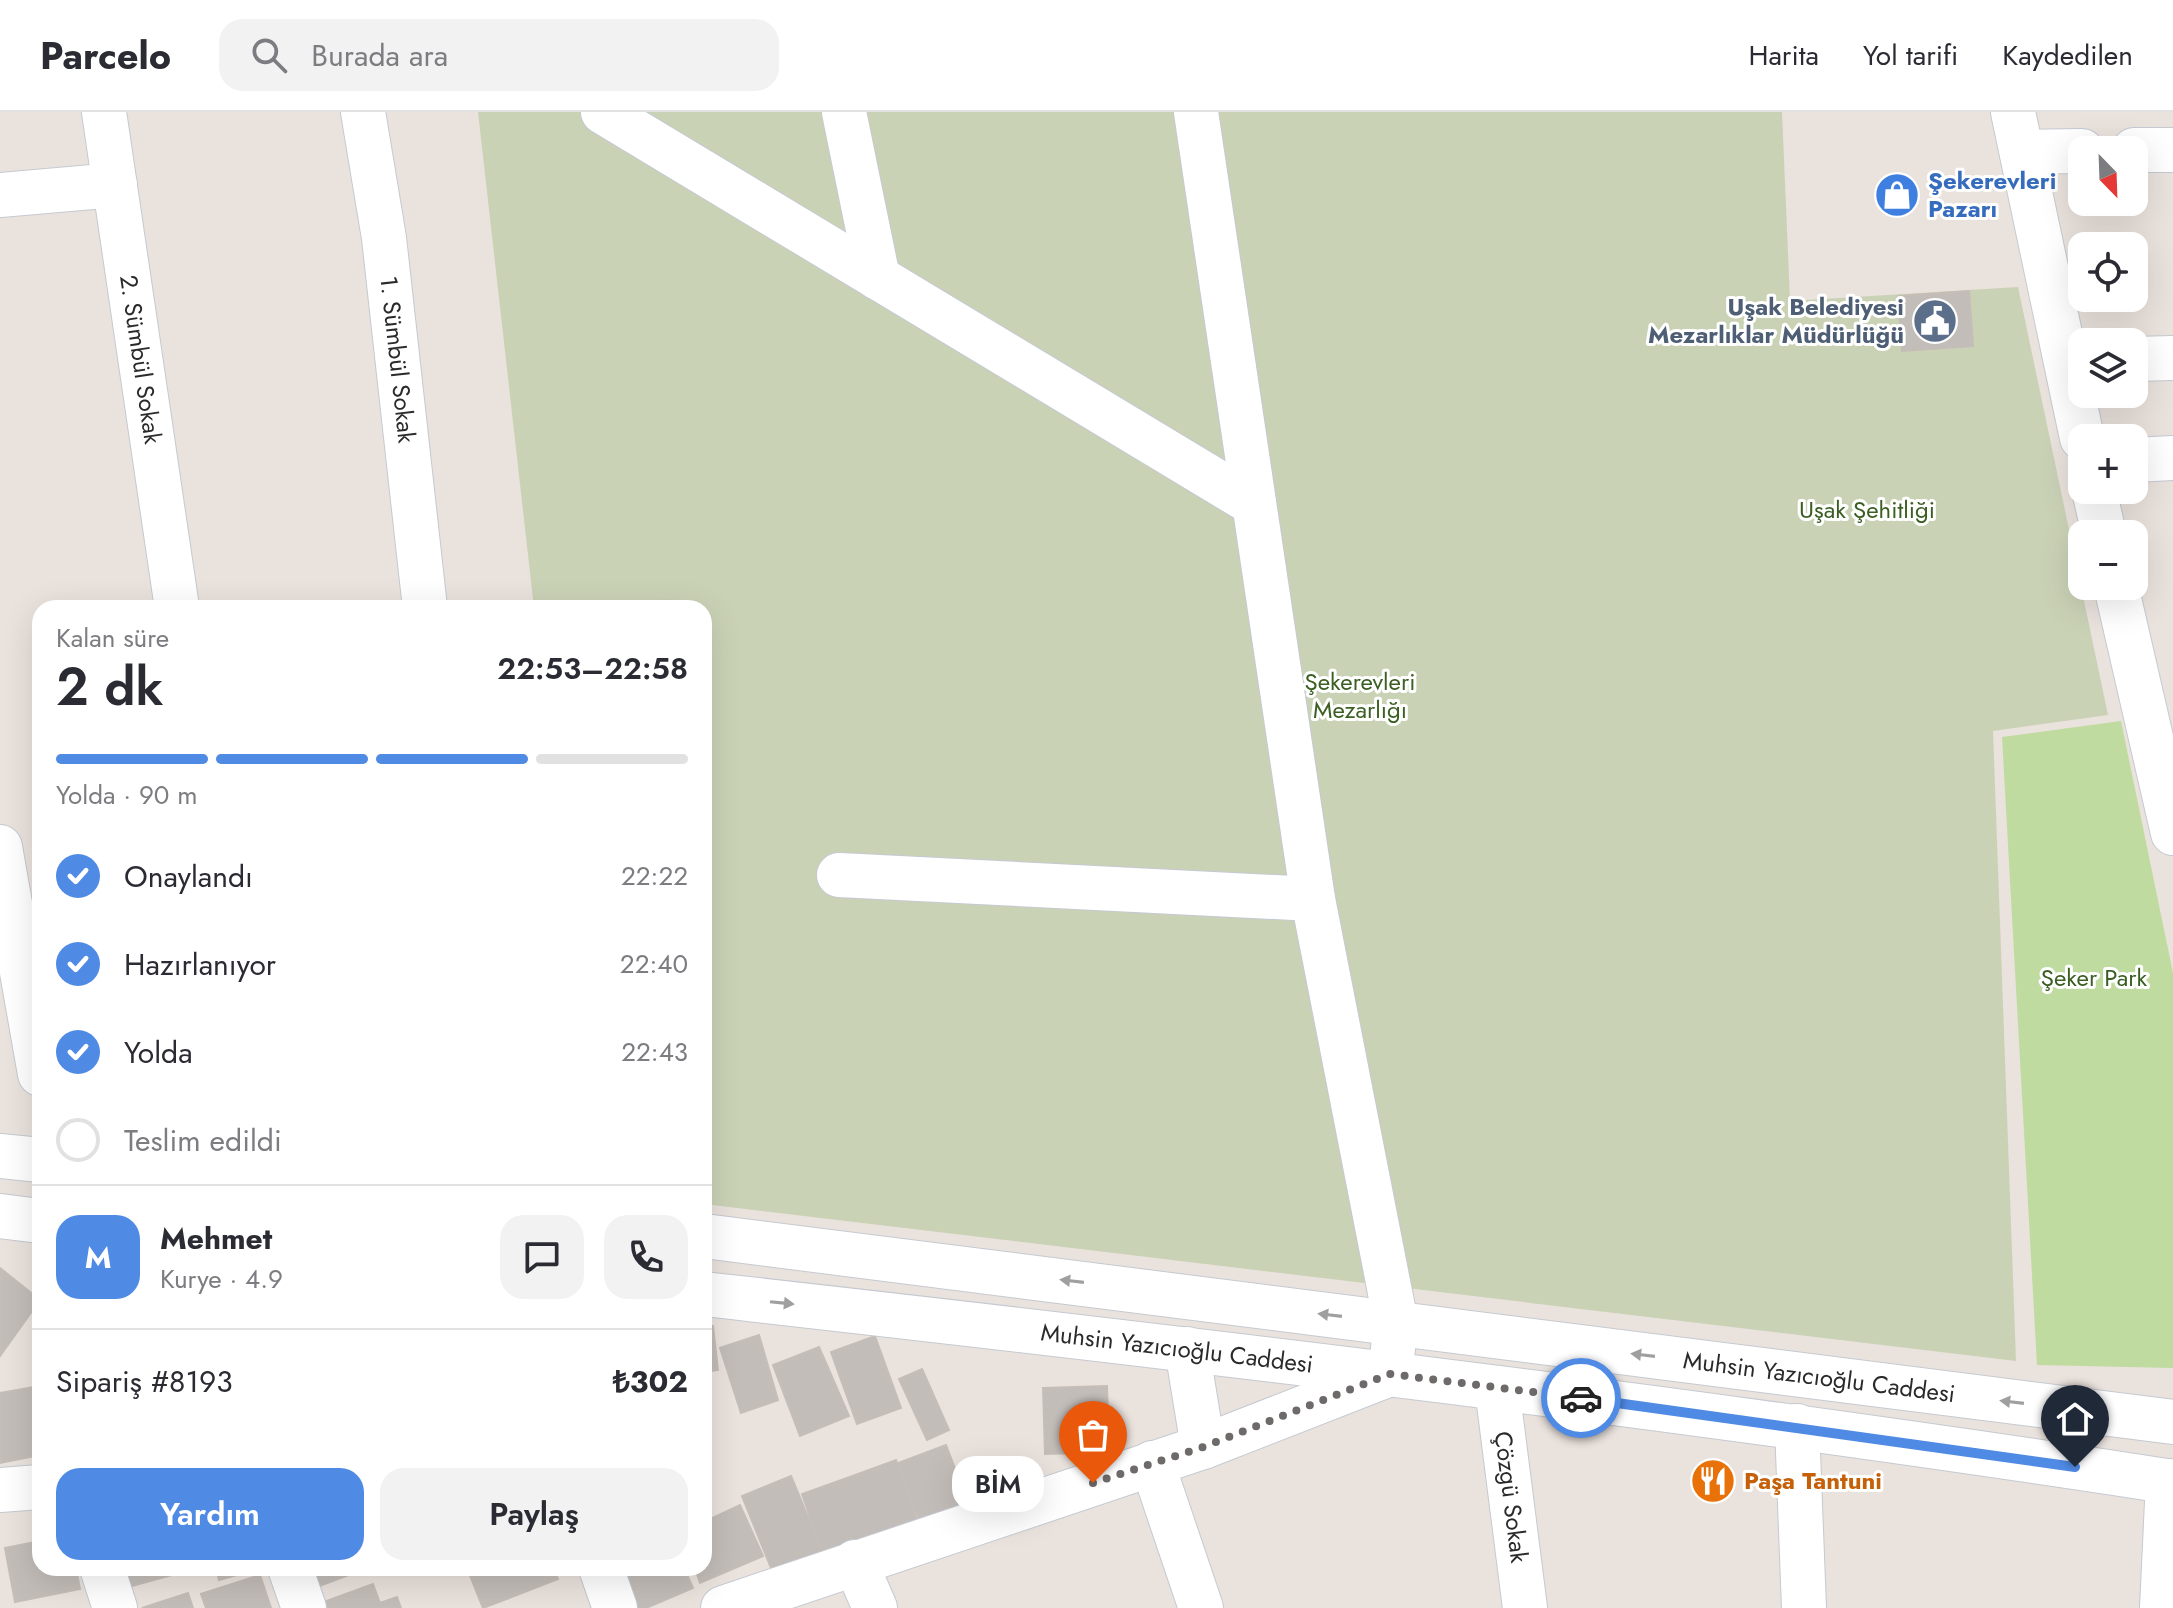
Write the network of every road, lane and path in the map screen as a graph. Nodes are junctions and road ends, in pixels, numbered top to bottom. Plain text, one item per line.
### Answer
1 (104, 112) edge
2 (363, 112) edge
3 (603, 112) edge
4 (844, 112) edge
5 (1196, 112) edge
6 (2017, 132) edge
7 (2068, 147) edge
8 (2148, 150) edge
9 (2173, 150) edge
10 (115, 185) junction
11 (0, 195) edge
12 (878, 278) junction
13 (2068, 337) edge
14 (2173, 358) edge
15 (2148, 359) edge
16 (2173, 458) edge
17 (2148, 459) edge
18 (1254, 504) junction
19 (176, 600) edge
20 (424, 600) edge
21 (2119, 600) edge
22 (2172, 826) edge
23 (0, 847) edge
24 (839, 875) dead end
25 (1313, 899) junction
26 (32, 1029) edge
27 (0, 1156) edge
28 (32, 1159) edge
29 (0, 1216) edge
30 (32, 1220) edge
31 (712, 1237) edge
32 (712, 1295) edge
33 (1396, 1323) junction
34 (1187, 1349) junction
35 (1390, 1374) junction
36 (1497, 1388) junction
37 (2173, 1422) edge
38 (1797, 1426) junction
39 (1203, 1447) junction
40 (1152, 1463) junction
41 (2171, 1481) edge
42 (32, 1488) edge
43 (0, 1490) edge
44 (855, 1562) junction
45 (105, 1576) edge
46 (293, 1576) edge
47 (604, 1576) edge
48 (115, 1608) edge
49 (304, 1608) edge
50 (615, 1608) edge
51 (723, 1608) edge
52 (875, 1608) edge
53 (1201, 1608) edge
54 (1525, 1608) edge
55 (1804, 1608) edge
56 (2162, 1608) edge

1 - 10 street, 2. Sümbül Sokak
2 - 20 street, 1. Sümbül Sokak
3 - 12 street
4 - 12 street
5 - 18 street
6 - 7 street
6 - 13 street
8 - 9 street
10 - 11 street
10 - 19 street, 2. Sümbül Sokak
12 - 18 street
14 - 15 street
16 - 17 street
18 - 25 street
21 - 22 street
23 - 26 street
24 - 25 street
25 - 33 street
27 - 28 street
29 - 30 street
33 -> 31 street, Muhsin Yazıcıoğlu Caddesi
32 -> 34 street, Muhsin Yazıcıoğlu Caddesi
33 - 35 street
37 -> 33 street, Muhsin Yazıcıoğlu Caddesi
34 - 35 street, Muhsin Yazıcıoğlu Caddesi
34 - 39 street
35 - 36 street, Muhsin Yazıcıoğlu Caddesi
35 - 39 street
36 - 38 street, Muhsin Yazıcıoğlu Caddesi
36 - 54 street, Çözgü Sokak
38 - 41 street, Muhsin Yazıcıoğlu Caddesi
38 - 55 street
39 - 40 street
40 - 44 street
40 - 53 street
41 - 56 street
42 - 43 street
44 - 51 street
44 - 52 street
45 - 48 street
46 - 49 street
47 - 50 street

